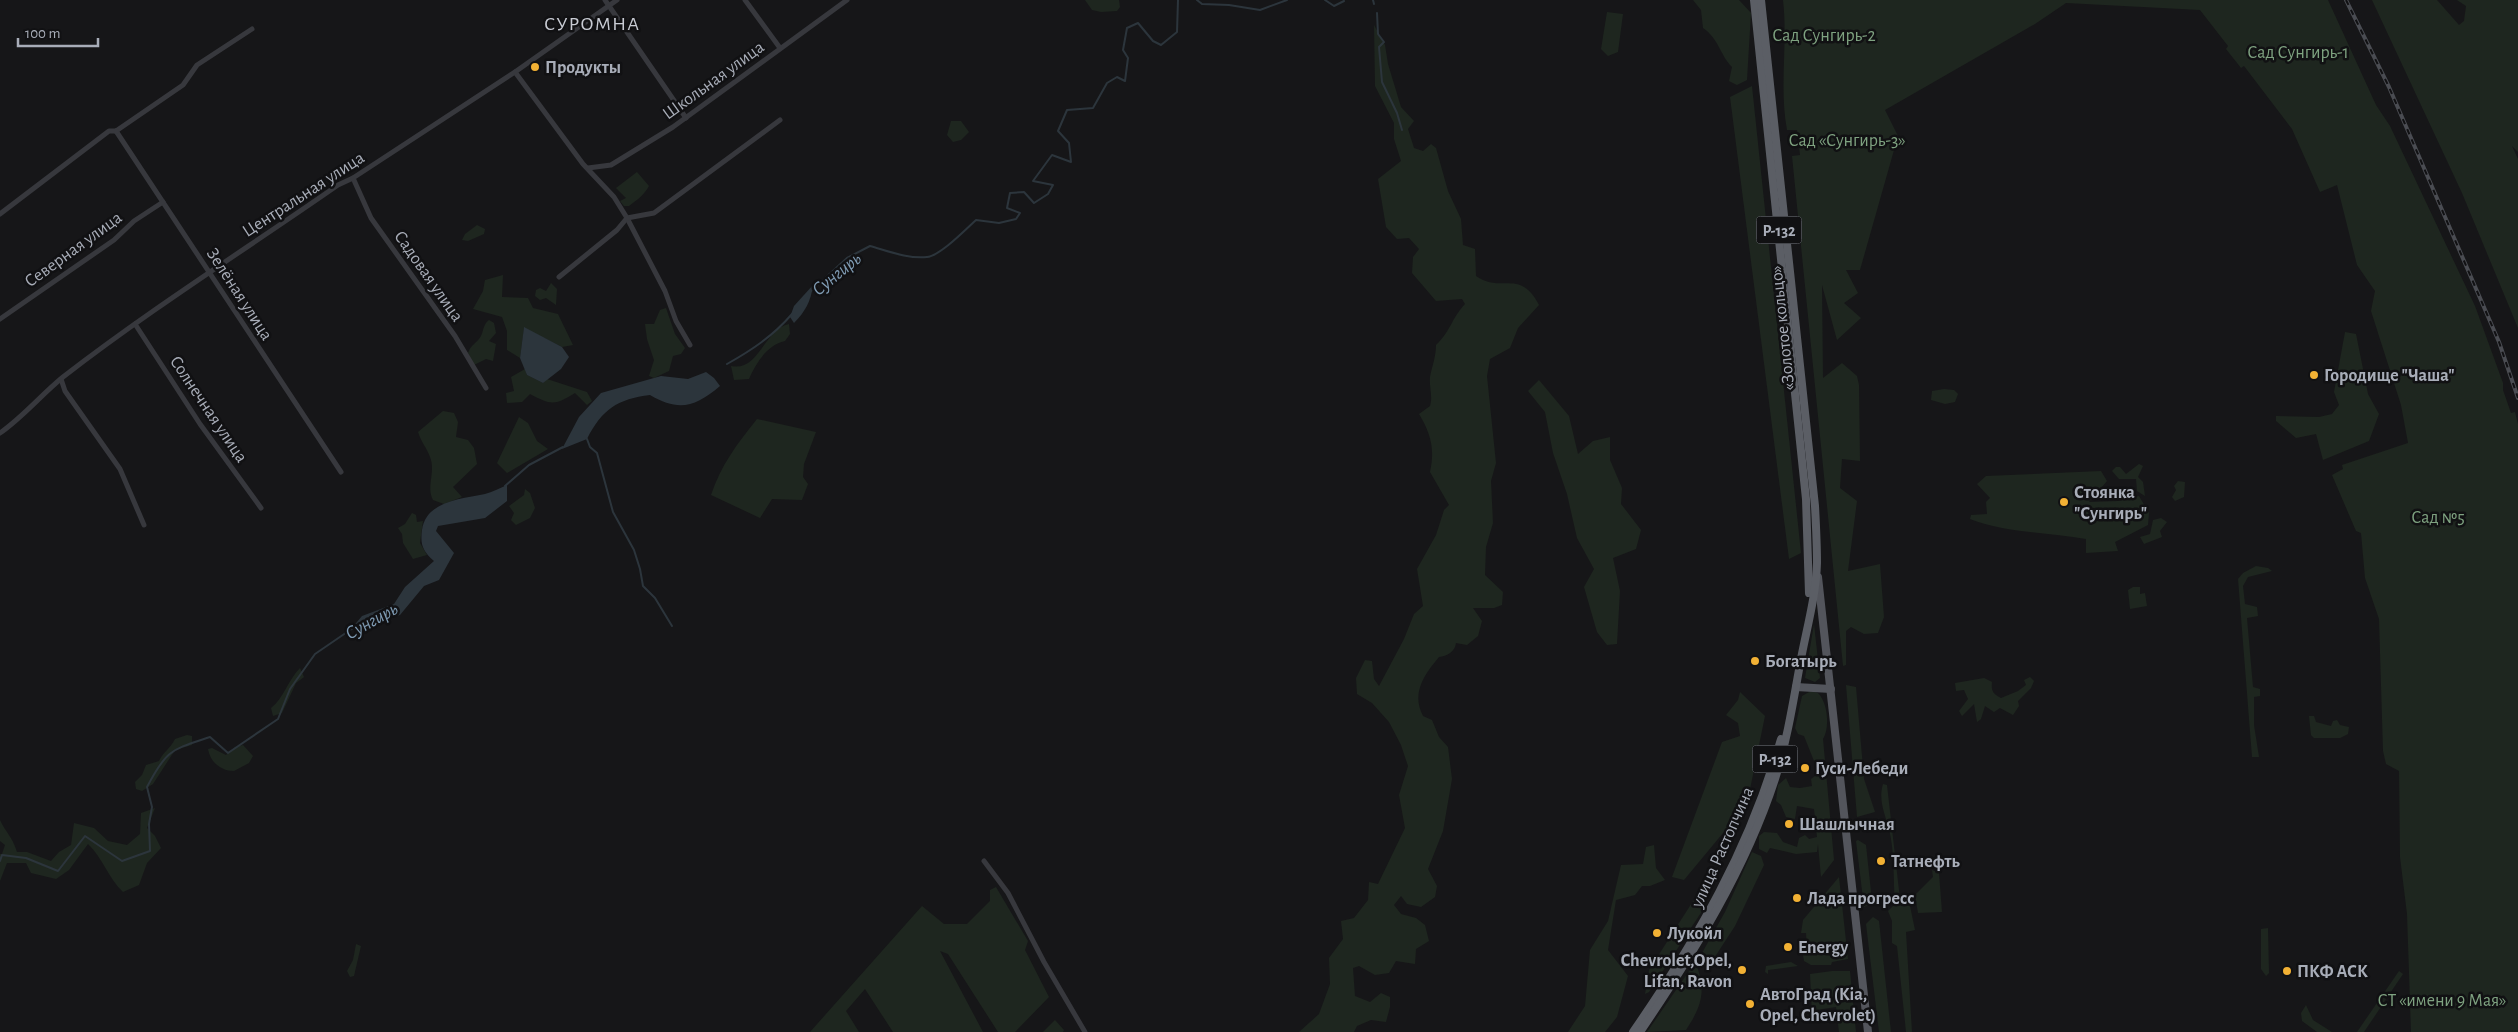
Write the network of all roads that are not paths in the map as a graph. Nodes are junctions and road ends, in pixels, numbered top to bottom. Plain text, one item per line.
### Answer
1 (606, 0) edge
2 (616, 0) edge
3 (745, 0) edge
4 (847, 0) edge
5 (1754, 0) edge
6 (1761, 0) edge
7 (609, 5) junction
8 (252, 29) dead end
9 (780, 48) junction
10 (515, 72) junction
11 (686, 118) junction
12 (780, 120) dead end
13 (116, 131) junction
14 (588, 168) junction
15 (353, 178) junction
16 (163, 202) junction
17 (0, 214) edge
18 (627, 218) junction
19 (209, 271) junction
20 (559, 277) dead end
21 (0, 319) edge
22 (136, 324) junction
23 (690, 345) dead end
24 (61, 379) junction
25 (486, 388) dead end
26 (0, 433) edge
27 (1802, 461) joint
28 (340, 472) dead end
29 (261, 508) dead end
30 (144, 525) dead end
31 (1817, 564) junction
32 (1808, 627) junction
33 (1824, 628) junction
34 (1796, 687) junction
35 (1831, 689) junction
36 (984, 861) dead end
37 (1084, 1032) edge
38 (1633, 1032) edge
39 (1640, 1032) edge
40 (1868, 1032) edge

1 - 7 street
2 - 7 street, Центральная улица
3 - 9 street
4 - 9 street, Школьная улица
5 - 27 highway, «Золотое кольцо» / Р-132
6 - 31 highway, «Золотое кольцо» / Р-132
7 - 10 street, Центральная улица
7 - 11 street
8 - 13 street
9 - 11 street, Школьная улица
10 - 14 street
10 - 15 street, Центральная улица
11 - 14 street, Школьная улица
12 - 18 street
13 - 16 street, Зелёная улица
13 - 17 street
14 - 18 street
15 - 19 street, Центральная улица
15 - 25 street, Садовая улица
16 - 19 street, Зелёная улица
16 - 21 street, Северная улица
18 - 20 street
18 - 23 street
19 - 22 street, Центральная улица
19 - 28 street, Зелёная улица
22 - 24 street, Центральная улица
22 - 29 street, Солнечная улица
24 - 26 street, Центральная улица
24 - 30 street
27 - 32 highway, улица Растопчина / Р-132
31 - 32 highway, улица Растопчина / Р-132
31 - 33 main road
32 - 33 main road
32 - 34 highway, улица Растопчина / Р-132
33 - 35 main road
34 - 35 main road
34 - 38 highway, улица Растопчина / Р-132
34 - 39 highway, улица Растопчина / Р-132
35 - 40 main road
36 - 37 street

